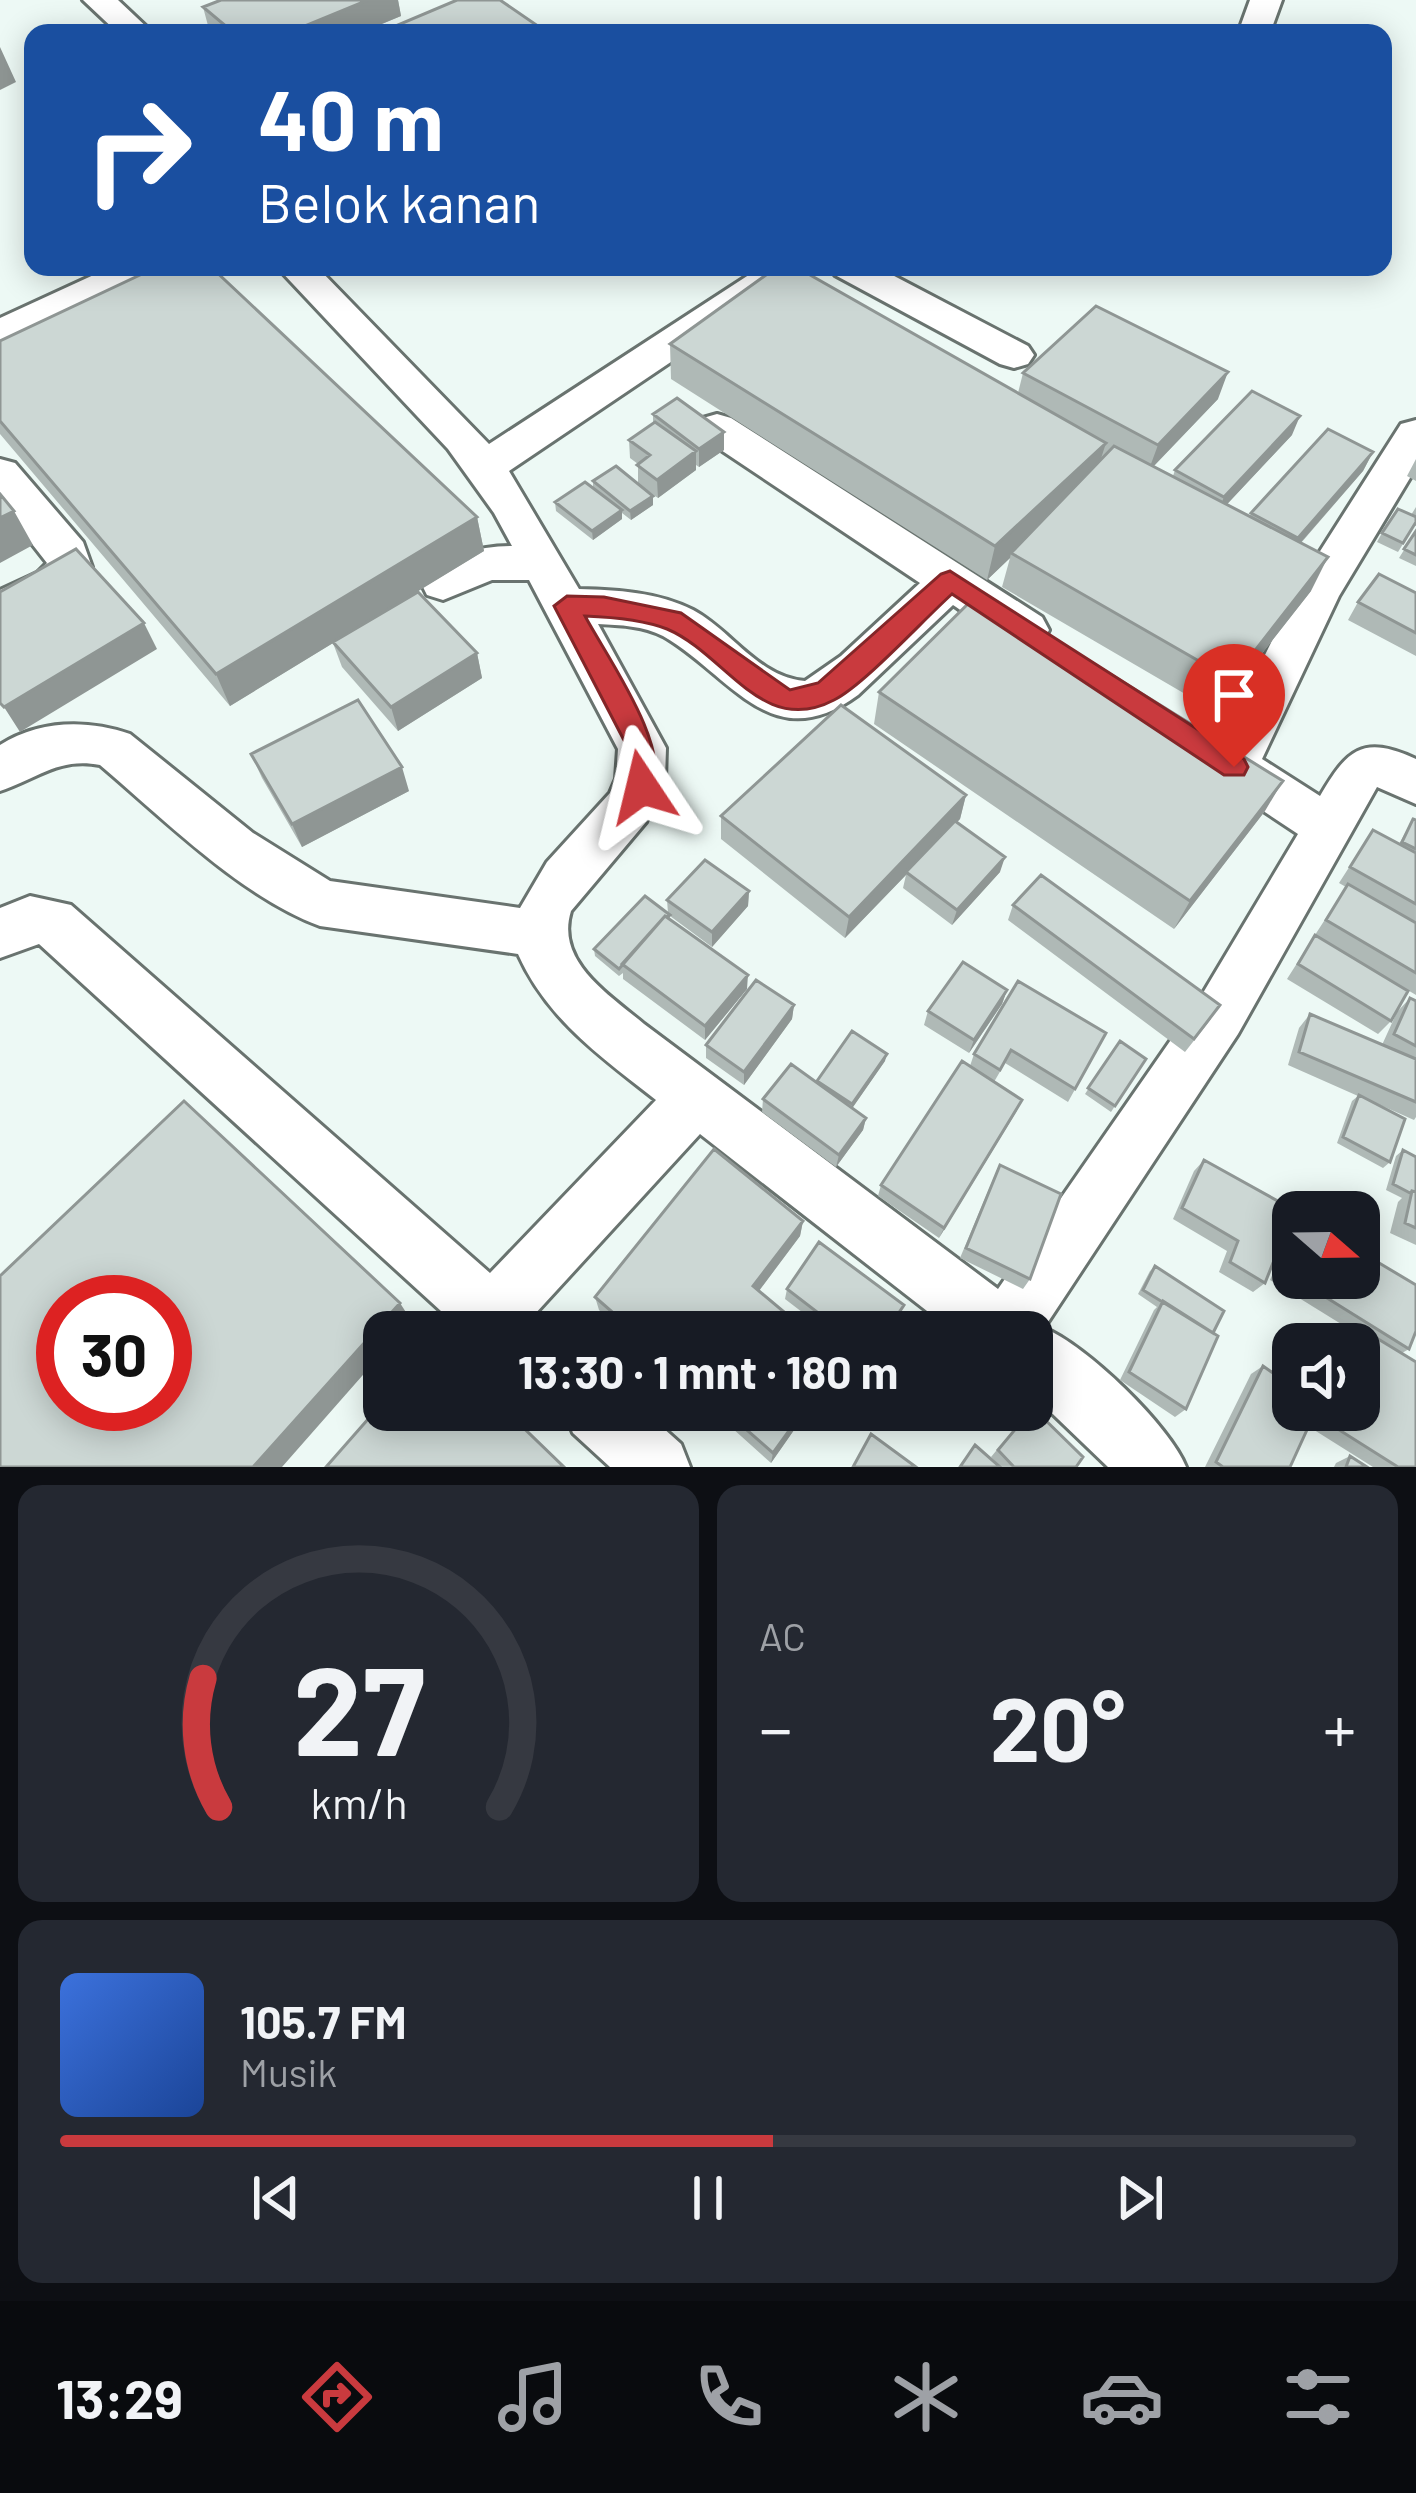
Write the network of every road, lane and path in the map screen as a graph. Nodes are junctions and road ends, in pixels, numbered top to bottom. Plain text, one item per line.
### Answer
1 (100, 0) edge
2 (127, 24) edge
3 (123, 276) edge
4 (305, 276) edge
5 (773, 276) edge
6 (865, 276) edge
7 (0, 333) edge
8 (1014, 355) dead end
9 (717, 428) edge
10 (1416, 434) edge
11 (484, 467) junction
12 (0, 474) edge
13 (1277, 568) edge
14 (950, 581) junction
15 (443, 583) dead end
16 (555, 585) junction
17 (1318, 590) junction
18 (0, 610) edge
19 (1064, 655) edge
20 (1178, 730) edge
21 (1234, 767) junction
22 (0, 771) edge
23 (1416, 783) edge
24 (1311, 817) dead end
25 (0, 934) edge
26 (540, 934) junction
27 (698, 1096) junction
28 (486, 1311) edge
29 (512, 1311) edge
30 (978, 1311) edge
31 (1019, 1311) edge
32 (1053, 1371) edge
33 (619, 1431) edge
34 (658, 1467) edge
35 (1154, 1467) edge

1 - 2 street
3 - 7 street
4 - 11 street
5 - 11 street
6 - 8 street
9 - 14 street
10 - 17 street
11 - 16 street
12 - 18 street
13 - 17 street
14 - 16 street
14 - 19 street
15 - 16 street
16 - 26 street
17 - 21 street
20 - 21 street
21 - 24 street
22 - 26 street
23 - 31 street
25 - 28 street
26 - 27 street
27 - 29 street
27 - 30 street
32 - 35 street
33 - 34 street

